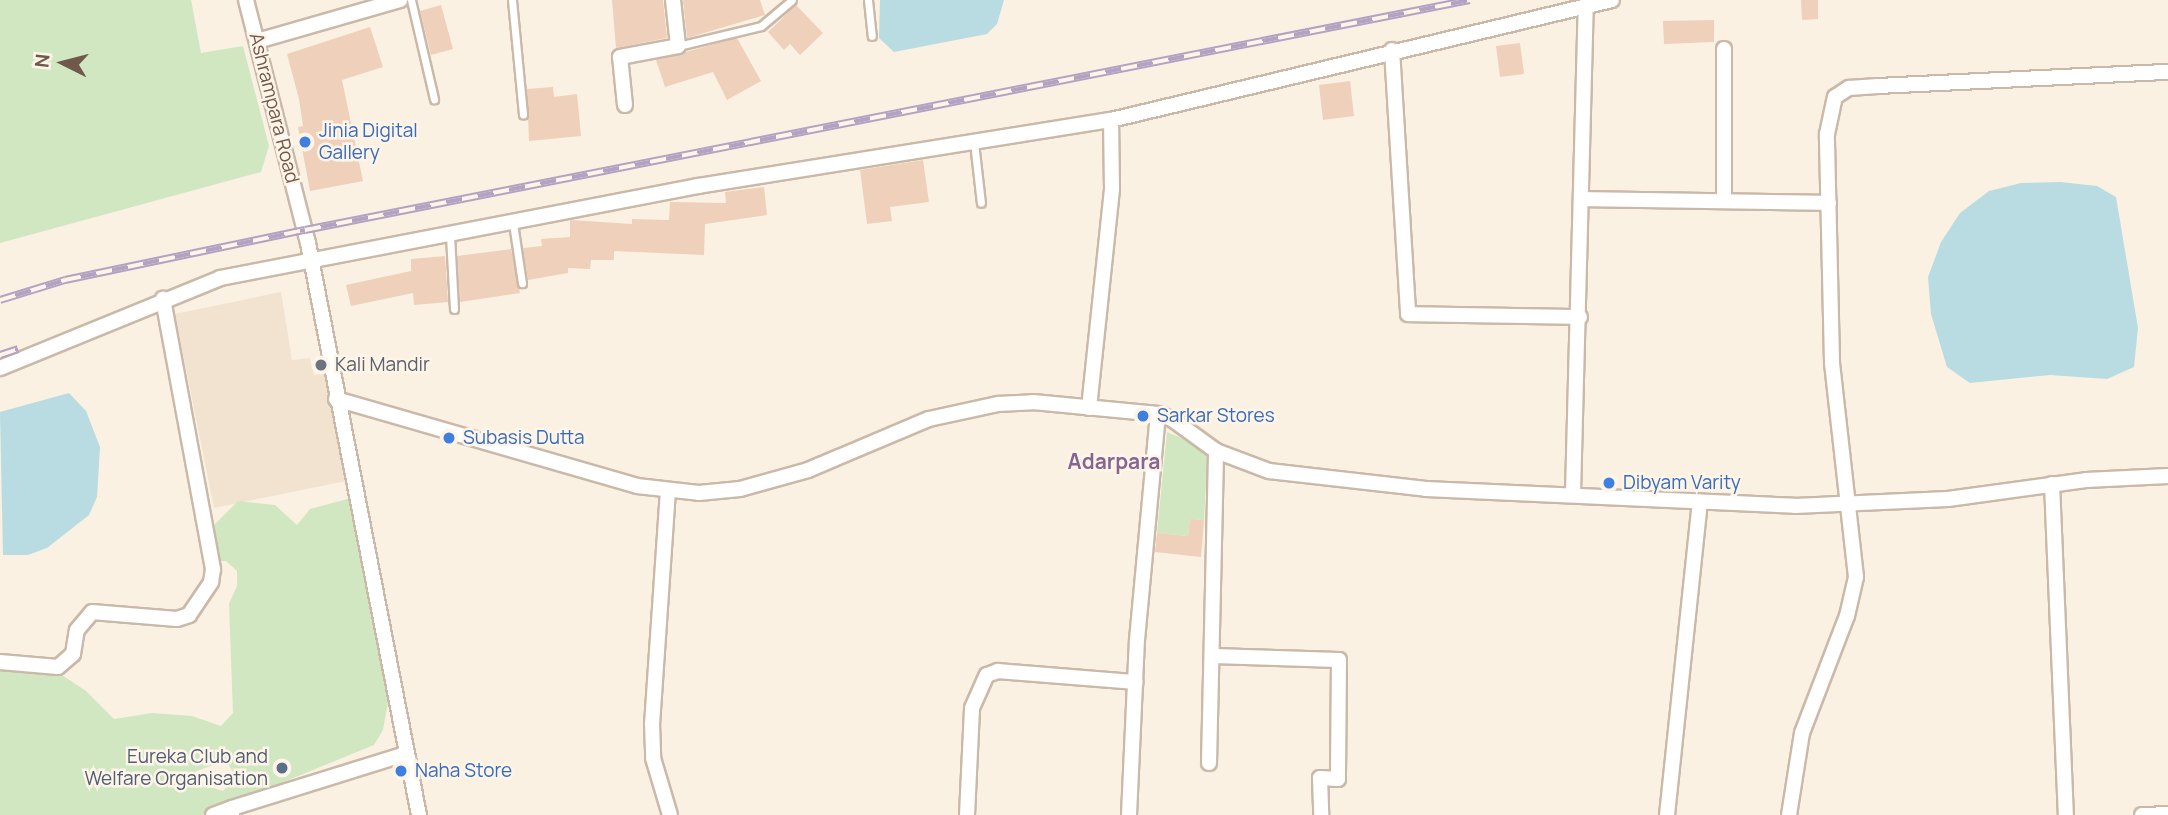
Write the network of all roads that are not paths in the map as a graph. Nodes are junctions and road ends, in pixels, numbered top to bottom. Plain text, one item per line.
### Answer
1 (246, 0) edge
2 (400, 0) edge
3 (411, 0) edge
4 (512, 0) edge
5 (673, 0) edge
6 (792, 0) edge
7 (868, 0) edge
8 (1612, 0) edge
9 (1586, 5) junction
10 (872, 36) dead end
11 (257, 41) junction
12 (678, 46) junction
13 (1724, 49) dead end
14 (1392, 50) junction
15 (2168, 72) edge
16 (434, 99) dead end
17 (625, 105) dead end
18 (523, 114) dead end
19 (1111, 120) junction
20 (974, 142) junction
21 (1584, 199) junction
22 (1724, 201) junction
23 (981, 203) dead end
24 (1829, 203) junction
25 (513, 223) junction
26 (450, 235) junction
27 (312, 262) junction
28 (522, 283) dead end
29 (163, 299) junction
30 (454, 309) dead end
31 (1580, 317) junction
32 (0, 368) edge
33 (336, 399) junction
34 (1089, 408) junction
35 (1158, 414) junction
36 (1216, 451) junction
37 (2168, 476) edge
38 (2052, 484) junction
39 (668, 490) junction
40 (1573, 493) junction
41 (1700, 502) junction
42 (1847, 504) junction
43 (1213, 656) junction
44 (0, 662) edge
45 (1136, 682) junction
46 (405, 754) junction
47 (1209, 763) dead end
48 (232, 811) edge
49 (2168, 814) edge
50 (213, 815) edge
51 (419, 815) edge
52 (670, 815) edge
53 (967, 815) edge
54 (1129, 815) edge
55 (1321, 815) edge
56 (1667, 815) edge
57 (1788, 815) edge
58 (2066, 815) edge
59 (2142, 815) edge

1 - 11 street, Ashrampara Road
2 - 11 street
3 - 16 lane
4 - 18 lane
5 - 12 street
6 - 12 lane
7 - 10 lane
8 - 9 street
9 - 14 street
9 - 21 street
11 - 27 street, Ashrampara Road
12 - 17 street
13 - 22 street
14 - 19 street
14 - 31 street
15 - 24 street
19 - 20 street
19 - 34 street
20 - 23 lane
20 - 25 street
21 - 22 street
21 - 31 street
22 - 24 street
24 - 42 street
25 - 26 street
25 - 28 lane
26 - 27 street
26 - 30 lane
27 - 29 street
27 - 33 street, Ashrampara Road
29 - 32 street
29 - 44 street
31 - 40 street
33 - 39 street
33 - 46 street, Ashrampara Road
34 - 35 street
34 - 39 street
35 - 36 street
35 - 45 street
36 - 40 street
36 - 43 street
37 - 38 street
38 - 42 street
38 - 58 street
39 - 52 street
40 - 41 street
41 - 42 street
41 - 56 street
42 - 57 street
43 - 47 street
43 - 55 street
45 - 53 street
45 - 54 street
46 - 48 street
46 - 51 street, Ashrampara Road
48 - 50 street
49 - 59 street

